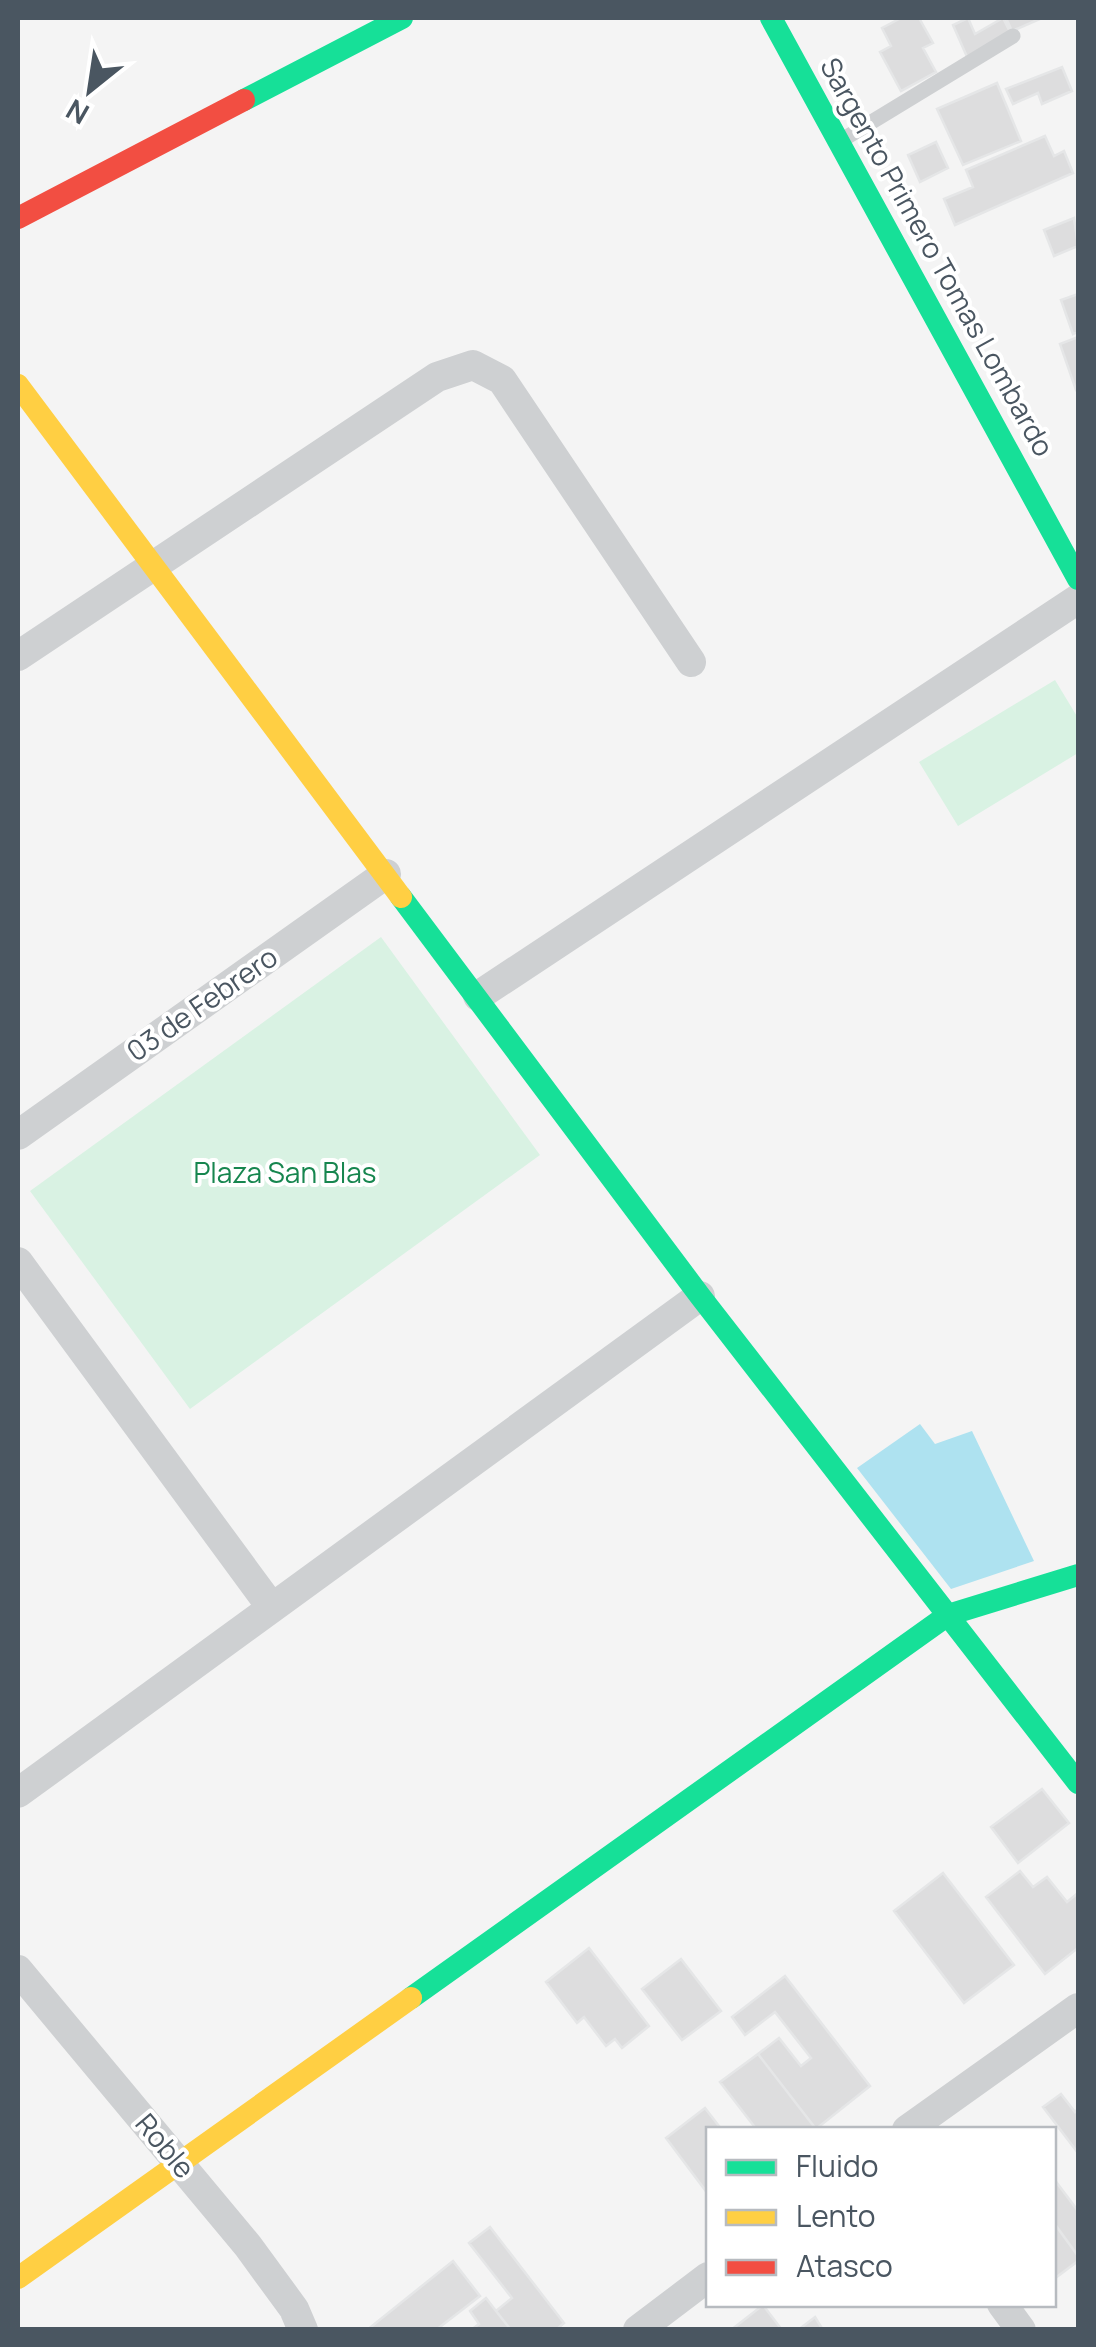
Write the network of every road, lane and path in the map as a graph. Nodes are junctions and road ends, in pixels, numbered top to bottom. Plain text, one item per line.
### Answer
1 (402, 18) edge
2 (771, 18) edge
3 (1014, 36) dead end
4 (840, 141) junction
5 (18, 218) edge
6 (18, 385) edge
7 (153, 564) junction
8 (1078, 580) edge
9 (1078, 598) edge
10 (18, 656) edge
11 (691, 662) dead end
12 (386, 874) junction
13 (478, 996) junction
14 (18, 1135) edge
15 (18, 1262) edge
16 (700, 1296) junction
17 (1078, 1576) edge
18 (272, 1608) junction
19 (948, 1615) junction
20 (1078, 1783) edge
21 (18, 1793) edge
22 (18, 1970) edge
23 (1078, 2008) edge
24 (912, 2127) edge
25 (180, 2163) junction
26 (18, 2278) edge
27 (706, 2279) edge
28 (1004, 2307) edge
29 (303, 2330) edge
30 (638, 2330) edge
31 (1021, 2330) edge

1 - 5 street
2 - 4 street, Sargento Primero Tomas Lombardo
3 - 4 lane
4 - 8 street, Sargento Primero Tomas Lombardo
6 - 7 street
7 - 10 street
7 - 11 street
7 - 12 street
9 - 13 street
12 - 13 street
12 - 14 street, 03 de Febrero
13 - 16 street
15 - 18 street
16 - 18 street
16 - 19 street
17 - 19 street
18 - 21 street
19 - 20 street
19 - 25 street
22 - 25 street, Roble
23 - 24 street
25 - 26 street
25 - 29 street, Roble
27 - 30 street
28 - 31 street

